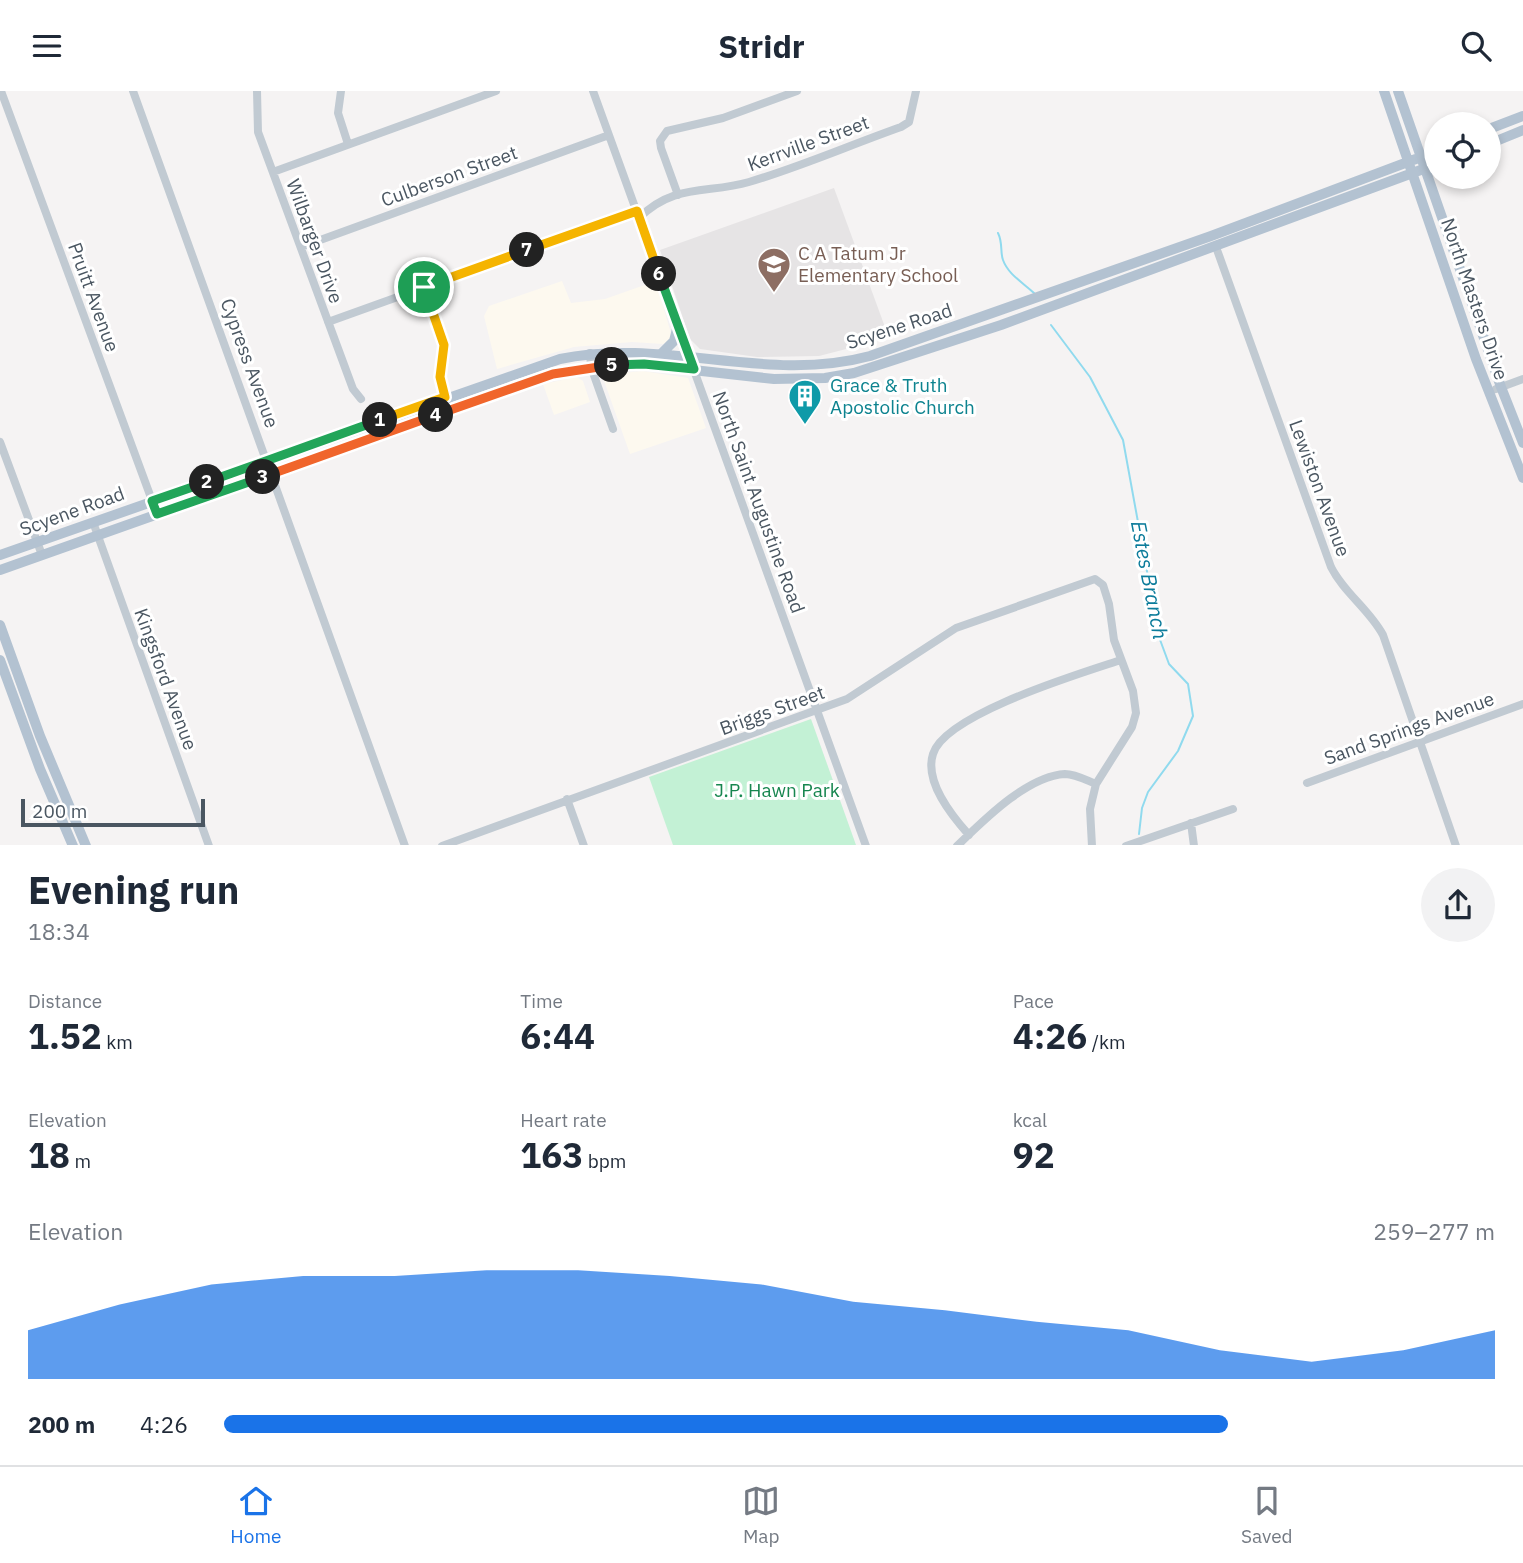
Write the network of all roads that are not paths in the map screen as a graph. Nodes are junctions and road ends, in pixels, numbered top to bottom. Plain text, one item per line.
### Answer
1 (1, 91) edge
2 (133, 91) edge
3 (257, 91) edge
4 (341, 91) edge
5 (496, 91) edge
6 (593, 91) edge
7 (797, 91) edge
8 (916, 91) edge
9 (1384, 91) edge
10 (1398, 91) edge
11 (1523, 116) edge
12 (1501, 124) edge
13 (1523, 130) edge
14 (609, 135) junction
15 (1501, 138) edge
16 (348, 144) junction
17 (1422, 157) joint
18 (1409, 161) junction
19 (1424, 169) edge
20 (273, 172) junction
21 (1413, 173) junction
22 (1438, 189) edge
23 (678, 195) junction
24 (638, 214) junction
25 (1215, 235) junction
26 (300, 247) junction
27 (1216, 247) junction
28 (424, 287) junction
29 (328, 322) junction
30 (678, 324) junction
31 (590, 353) junction
32 (662, 353) junction
33 (689, 356) junction
34 (591, 367) junction
35 (694, 369) junction
36 (1523, 379) edge
37 (1501, 387) junction
38 (1488, 391) junction
39 (445, 397) junction
40 (361, 399) dead end
41 (449, 410) junction
42 (613, 429) dead end
43 (0, 442) edge
44 (1523, 443) edge
45 (268, 460) junction
46 (271, 474) junction
47 (1523, 478) edge
48 (152, 501) junction
49 (157, 514) junction
50 (93, 522) junction
51 (98, 535) junction
52 (37, 542) junction
53 (0, 555) edge
54 (42, 555) junction
55 (0, 570) edge
56 (0, 625) edge
57 (0, 660) edge
58 (1121, 660) junction
59 (1523, 703) edge
60 (816, 710) junction
61 (1418, 742) junction
62 (53, 767) junction
63 (41, 772) junction
64 (1307, 783) dead end
65 (1096, 784) junction
66 (567, 799) junction
67 (1233, 809) dead end
68 (1191, 823) junction
69 (969, 835) junction
70 (73, 845) edge
71 (86, 845) edge
72 (209, 845) edge
73 (405, 845) edge
74 (442, 845) edge
75 (584, 845) edge
76 (866, 845) edge
77 (957, 845) edge
78 (1092, 845) edge
79 (1126, 845) edge
80 (1194, 845) edge
81 (1456, 845) edge

1 - 48 street, Pruitt Avenue
2 - 45 street, Cypress Avenue
3 - 20 street, Wilbarger Drive
4 - 16 street
5 - 16 street
6 - 14 street, North Saint Augustine Road
7 - 23 street
8 - 23 street, Kerrville Street
9 - 18 main road, North Masters Drive
10 - 17 main road, North Masters Drive
11 - 12 main road
13 - 15 main road
14 - 24 street, North Saint Augustine Road
14 - 26 street, Culberson Street
16 - 20 street
17 - 18 main road, Scyene Road
18 - 21 main road, North Masters Drive
18 - 25 main road, Scyene Road
19 - 21 main road, Scyene Road
20 - 26 street, Wilbarger Drive
21 - 27 main road, Scyene Road
21 - 38 main road, North Masters Drive
22 - 37 main road, North Masters Drive
23 - 24 street, Kerrville Street
24 - 28 street, Kerrville Street
24 - 30 street, North Saint Augustine Road
25 - 27 street
25 - 33 main road, Scyene Road
26 - 29 street, Wilbarger Drive
27 - 35 main road, Scyene Road
27 - 61 street, Lewiston Avenue
28 - 29 street, Kerrville Street
28 - 39 street
29 - 40 street, Wilbarger Drive
30 - 32 main road
30 - 33 street, North Saint Augustine Road
31 - 32 main road, Scyene Road
31 - 34 street
31 - 39 main road, Scyene Road
32 - 33 main road, Scyene Road
33 - 35 street, North Saint Augustine Road
34 - 35 main road, Scyene Road
34 - 41 main road, Scyene Road
34 - 42 street
35 - 60 street, North Saint Augustine Road
36 - 37 street
37 - 38 street
37 - 44 main road, North Masters Drive
38 - 47 main road, North Masters Drive
39 - 41 street
39 - 45 main road, Scyene Road
41 - 46 main road, Scyene Road
43 - 52 street
45 - 46 street, Cypress Avenue
45 - 48 main road, Scyene Road
46 - 49 main road, Scyene Road
46 - 73 street, Cypress Avenue
48 - 49 street, Pruitt Avenue
48 - 50 main road, Scyene Road
49 - 51 main road, Scyene Road
50 - 51 street, Kingsford Avenue
50 - 52 main road, Scyene Road
51 - 54 main road, Scyene Road
51 - 72 street, Kingsford Avenue
52 - 53 main road, Scyene Road
52 - 54 street
54 - 55 main road, Scyene Road
56 - 62 main road
57 - 63 main road
58 - 60 street, Briggs Street
58 - 65 street
58 - 69 street
59 - 61 street, Sand Springs Avenue
60 - 66 street, Briggs Street
60 - 76 street, North Saint Augustine Road
61 - 64 street, Sand Springs Avenue
61 - 81 street, Lewiston Avenue
62 - 63 main road
62 - 71 main road
63 - 70 main road
65 - 69 street
65 - 78 street
66 - 74 street, Briggs Street
66 - 75 street
67 - 68 street
68 - 79 street
68 - 80 street
69 - 77 street

